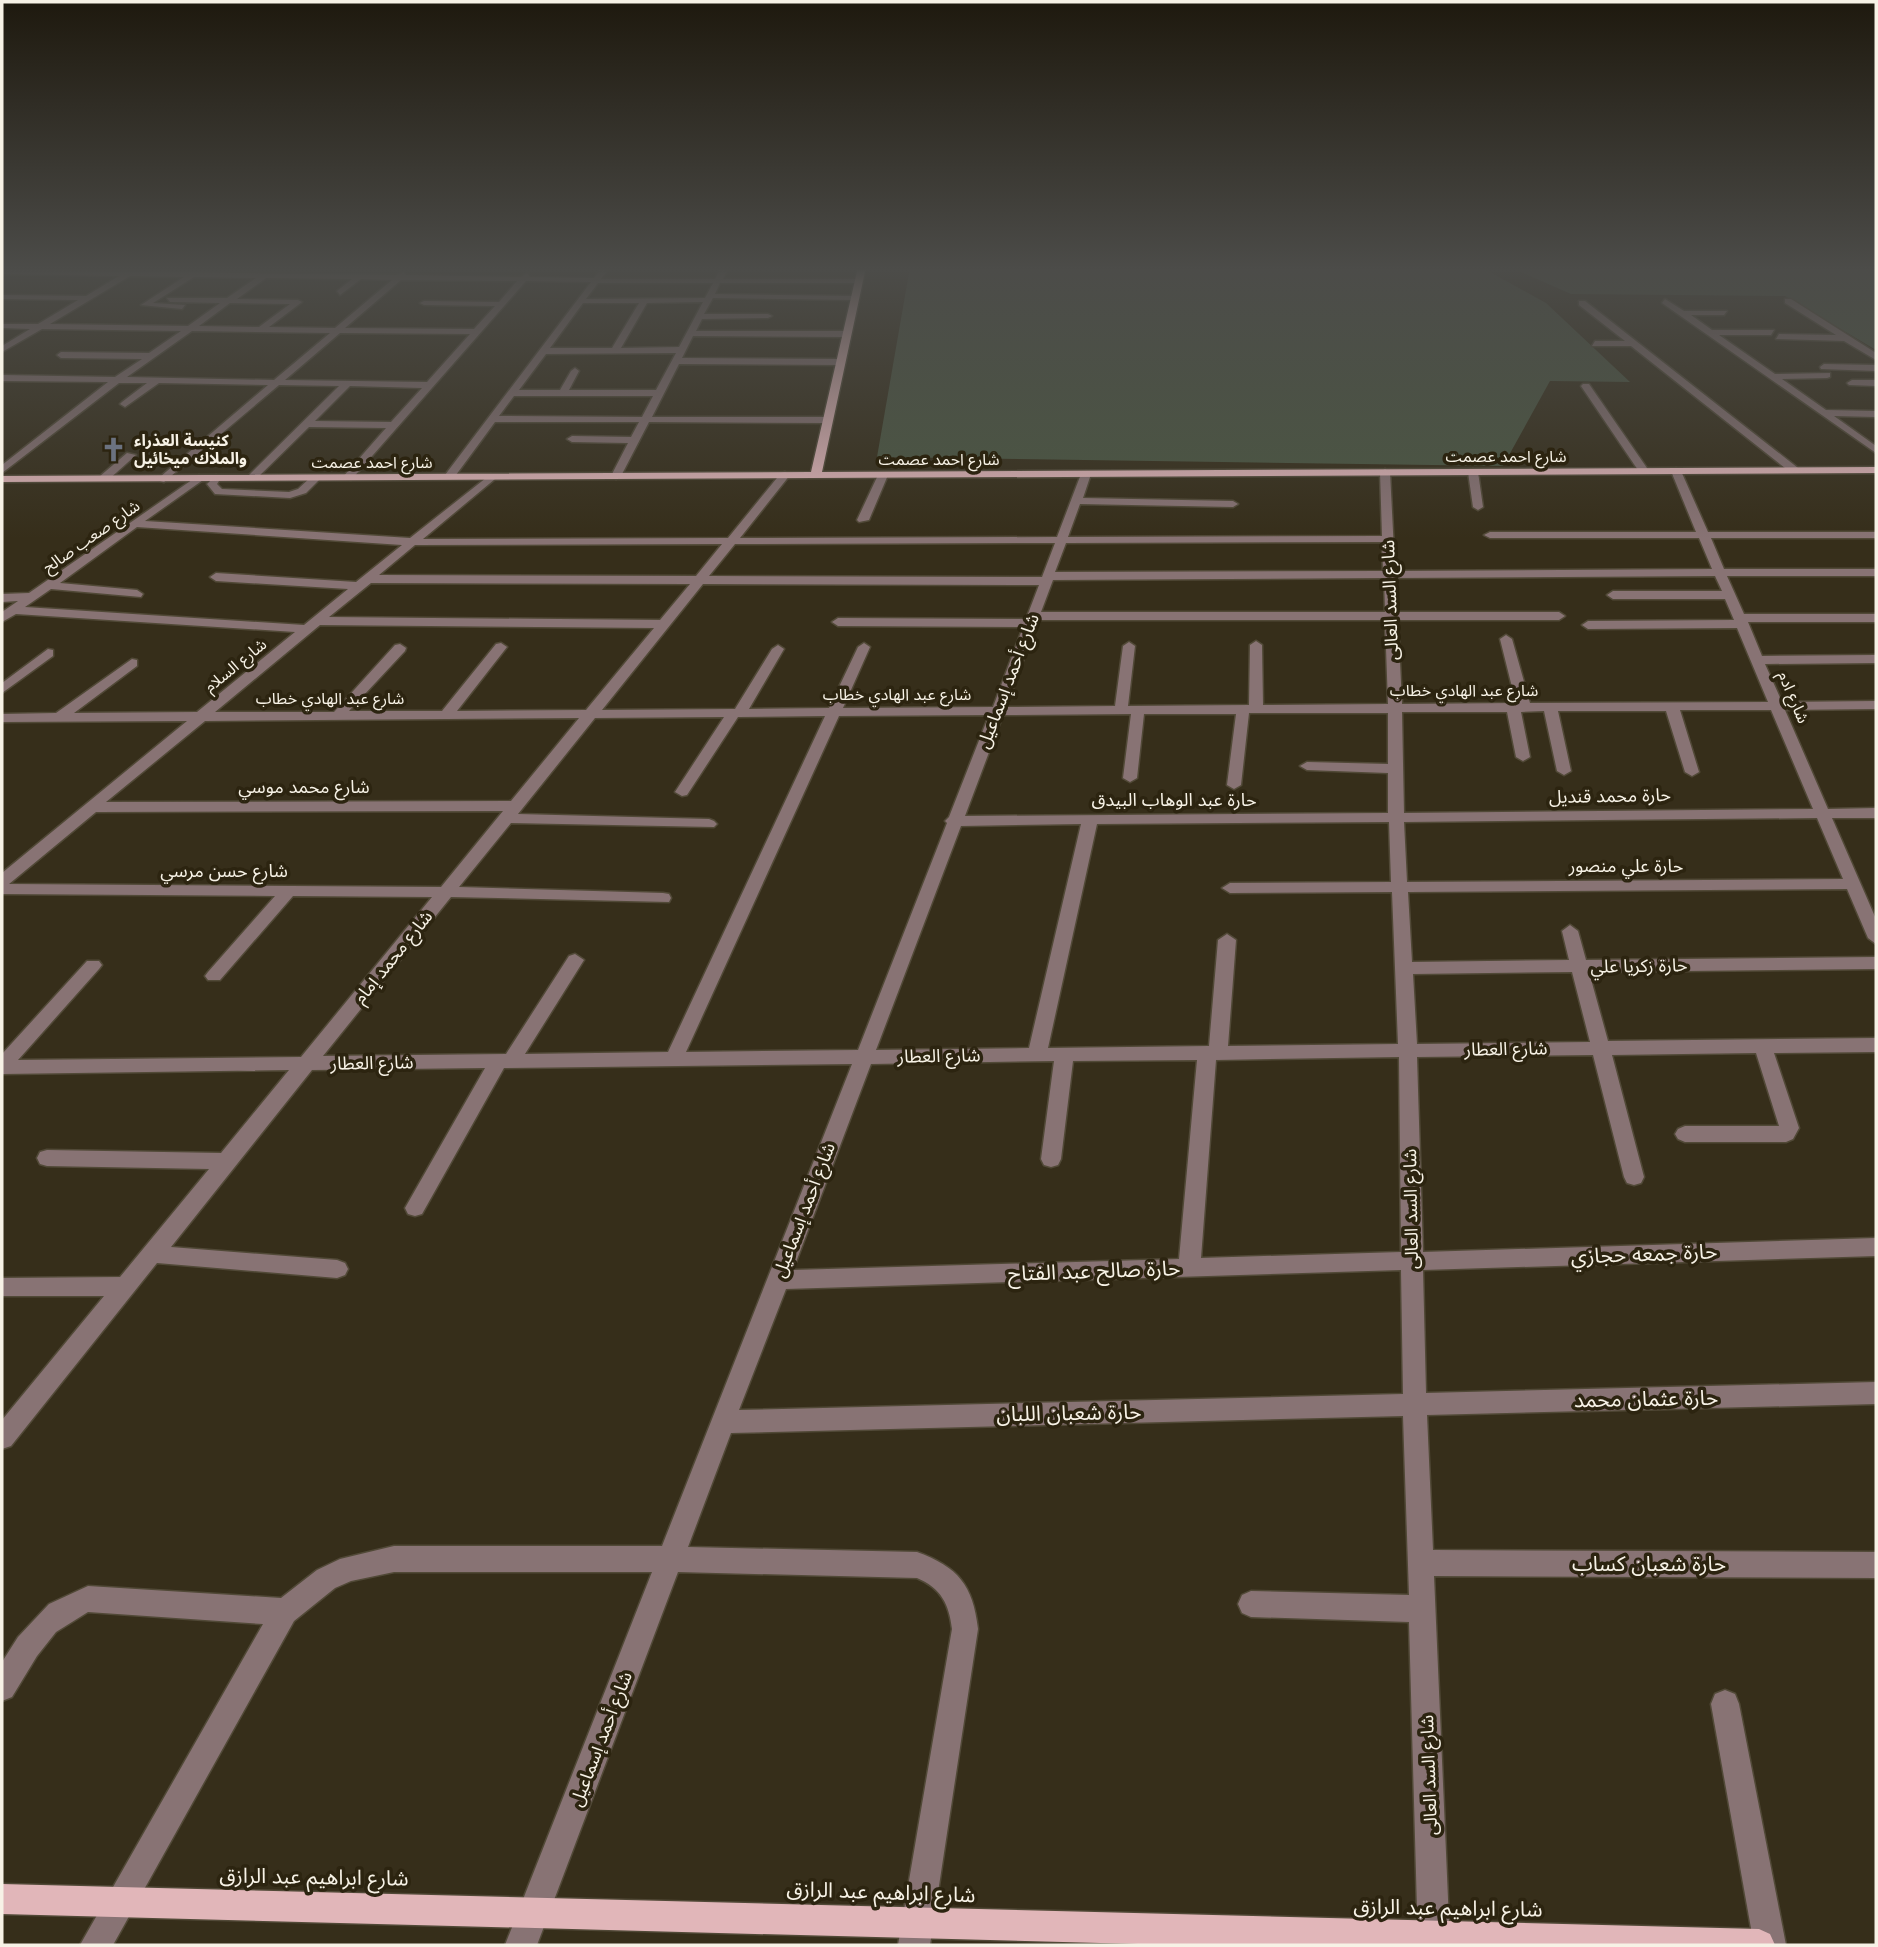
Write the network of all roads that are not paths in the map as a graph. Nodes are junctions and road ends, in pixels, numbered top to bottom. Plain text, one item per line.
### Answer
1 (148, 358) edge
2 (305, 358) edge
3 (454, 358) edge
4 (570, 358) edge
5 (678, 358) edge
6 (842, 358) edge
7 (1651, 358) edge
8 (1746, 358) edge
9 (537, 360) joint
10 (676, 361) junction
11 (841, 362) junction
12 (1876, 368) edge
13 (575, 371) dead end
14 (1772, 377) junction
15 (2, 378) edge
16 (117, 380) junction
17 (156, 381) junction
18 (276, 383) junction
19 (1852, 383) dead end
20 (1876, 383) edge
21 (347, 384) junction
22 (430, 385) junction
23 (1586, 386) dead end
24 (512, 393) junction
25 (563, 393) junction
26 (659, 393) junction
27 (125, 404) dead end
28 (1825, 414) junction
29 (1876, 414) edge
30 (492, 419) junction
31 (646, 419) junction
32 (828, 420) junction
33 (306, 424) junction
34 (394, 425) junction
35 (572, 439) dead end
36 (635, 440) junction
37 (1876, 450) edge
38 (131, 455) dead end
39 (2, 470) edge
40 (1794, 470) junction
41 (1876, 470) edge
42 (1644, 471) junction
43 (1676, 471) junction
44 (1385, 472) junction
45 (1473, 472) junction
46 (1086, 474) junction
47 (785, 475) junction
48 (816, 475) junction
49 (883, 475) junction
50 (616, 476) junction
51 (449, 477) junction
52 (491, 477) junction
53 (199, 478) junction
54 (216, 478) junction
55 (251, 478) junction
56 (316, 478) junction
57 (347, 478) junction
58 (103, 479) junction
59 (164, 479) junction
60 (2, 480) edge
61 (1076, 501) junction
62 (1233, 504) dead end
63 (1478, 507) dead end
64 (863, 520) dead end
65 (135, 524) junction
66 (1876, 534) edge
67 (1490, 535) dead end
68 (1704, 535) junction
69 (1388, 539) junction
70 (1062, 540) junction
71 (733, 541) junction
72 (412, 542) junction
73 (1720, 572) junction
74 (1876, 572) edge
75 (1388, 574) junction
76 (216, 578) dead end
77 (1046, 579) junction
78 (700, 580) junction
79 (363, 582) junction
80 (48, 585) junction
81 (137, 594) dead end
82 (1613, 595) dead end
83 (1730, 595) junction
84 (31, 597) junction
85 (2, 598) edge
86 (13, 610) junction
87 (1390, 616) junction
88 (1559, 616) dead end
89 (2, 618) edge
90 (1876, 618) edge
91 (1030, 620) junction
92 (1741, 621) junction
93 (838, 622) dead end
94 (664, 624) junction
95 (312, 625) junction
96 (1588, 625) dead end
97 (1506, 639) dead end
98 (1256, 645) dead end
99 (1129, 646) dead end
100 (501, 647) dead end
101 (864, 647) dead end
102 (400, 648) dead end
103 (778, 649) dead end
104 (48, 653) dead end
105 (1876, 659) edge
106 (1758, 660) junction
107 (132, 663) dead end
108 (2, 689) edge
109 (1876, 705) edge
110 (1672, 706) junction
111 (1779, 706) junction
112 (1518, 707) junction
113 (1550, 707) junction
114 (1395, 708) junction
115 (1249, 709) junction
116 (1121, 710) junction
117 (1138, 710) junction
118 (998, 711) junction
119 (835, 712) junction
120 (737, 713) junction
121 (591, 714) junction
122 (446, 715) junction
123 (337, 716) junction
124 (199, 717) junction
125 (9, 718) edge
126 (59, 718) junction
127 (2, 730) edge
128 (1523, 757) dead end
129 (1307, 766) dead end
130 (1396, 769) junction
131 (1564, 771) dead end
132 (1692, 772) dead end
133 (1130, 778) dead end
134 (1234, 785) dead end
135 (682, 792) dead end
136 (92, 807) junction
137 (511, 812) junction
138 (1825, 813) junction
139 (1876, 813) edge
140 (1396, 817) junction
141 (1090, 820) junction
142 (953, 821) junction
143 (709, 824) dead end
144 (2, 881) edge
145 (1853, 884) junction
146 (1399, 887) junction
147 (1230, 888) dead end
148 (2, 889) edge
149 (289, 890) junction
150 (446, 892) junction
151 (663, 898) dead end
152 (1570, 931) dead end
153 (1876, 938) edge
154 (1227, 940) dead end
155 (575, 960) dead end
156 (1876, 963) edge
157 (93, 965) dead end
158 (1578, 966) junction
159 (1403, 968) junction
160 (214, 976) dead end
161 (1876, 1045) edge
162 (1763, 1046) junction
163 (1600, 1048) junction
164 (1408, 1050) junction
165 (1212, 1053) junction
166 (1037, 1055) junction
167 (1064, 1055) junction
168 (863, 1057) junction
169 (674, 1059) junction
170 (505, 1061) junction
171 (306, 1063) junction
172 (2, 1067) edge
173 (1685, 1134) dead end
174 (47, 1158) dead end
175 (1051, 1159) dead end
176 (227, 1161) junction
177 (1634, 1177) dead end
178 (415, 1208) dead end
179 (1876, 1247) edge
180 (152, 1254) junction
181 (1412, 1261) junction
182 (1189, 1268) junction
183 (337, 1269) dead end
184 (777, 1280) junction
185 (125, 1286) junction
186 (2, 1287) edge
187 (1876, 1393) edge
188 (1415, 1405) junction
189 (723, 1422) junction
190 (2, 1438) edge
191 (670, 1559) junction
192 (1422, 1563) junction
193 (1876, 1564) edge
194 (1251, 1604) dead end
195 (1424, 1609) junction
196 (285, 1612) junction
197 (2, 1687) edge
198 (1725, 1704) dead end
199 (2, 1899) edge
200 (120, 1902) junction
201 (534, 1913) junction
202 (916, 1934) edge
203 (1434, 1941) edge
204 (96, 1945) edge
205 (521, 1945) edge
206 (1759, 1945) edge
207 (1770, 1945) edge

1 - 16 street
2 - 18 street
3 - 22 street
4 - 9 street
5 - 10 street
6 - 11 main road
7 - 40 street
8 - 14 street
9 - 24 street
10 - 11 street
10 - 26 street
11 - 32 main road
12 - 14 street
13 - 25 street
14 - 28 street
15 - 16 street
16 - 17 street
16 - 39 street
17 - 18 street
17 - 27 street
18 - 21 street
18 - 59 street
19 - 20 street
21 - 22 street
21 - 33 street
22 - 34 street
23 - 42 street
24 - 25 street
24 - 30 street
25 - 26 street
26 - 31 street
28 - 29 street
28 - 37 street
30 - 31 street
30 - 51 street
31 - 32 street
31 - 36 street
32 - 48 main road
33 - 34 street
33 - 55 street
34 - 57 street
35 - 36 street
36 - 50 street
38 - 58 street
40 - 41 main road, شارع احمد عصمت
40 - 43 main road, شارع احمد عصمت
42 - 43 main road, شارع احمد عصمت
42 - 45 main road, شارع احمد عصمت
43 - 68 street, شارع ادم
44 - 45 main road, شارع احمد عصمت
44 - 46 main road, شارع احمد عصمت
44 - 69 street, شارع السد العالى
45 - 63 street
46 - 49 main road, شارع احمد عصمت
46 - 61 street, شارع أحمد إسماعيل
47 - 48 main road, شارع احمد عصمت
47 - 50 main road, شارع احمد عصمت
47 - 71 street, شارع محمد إمام
48 - 49 main road, شارع احمد عصمت
49 - 64 street
50 - 52 main road, شارع احمد عصمت
51 - 52 main road, شارع احمد عصمت
51 - 57 main road, شارع احمد عصمت
52 - 72 street, شارع السلام
53 - 54 main road, شارع احمد عصمت
53 - 59 main road, شارع احمد عصمت
53 - 65 street, شارع صعب صالح
54 - 55 main road, شارع احمد عصمت
54 - 56 street
55 - 56 main road, شارع احمد عصمت
56 - 57 main road, شارع احمد عصمت
58 - 59 main road, شارع احمد عصمت
58 - 60 main road, شارع احمد عصمت
61 - 62 street
61 - 70 street, شارع أحمد إسماعيل
65 - 72 street
65 - 80 street, شارع صعب صالح
66 - 68 street
67 - 68 street
68 - 73 street, شارع ادم
69 - 70 street
69 - 75 street, شارع السد العالى
70 - 71 street
70 - 77 street, شارع أحمد إسماعيل
71 - 72 street
71 - 78 street, شارع محمد إمام
72 - 79 street, شارع السلام
73 - 74 street
73 - 75 street
73 - 83 street, شارع ادم
75 - 77 street
75 - 87 street, شارع السد العالى
76 - 79 street
77 - 78 street
77 - 91 street, شارع أحمد إسماعيل
78 - 79 street
78 - 94 street, شارع محمد إمام
79 - 95 street, شارع السلام
80 - 81 street
80 - 84 street, شارع صعب صالح
82 - 83 street
83 - 92 street, شارع ادم
84 - 85 street
84 - 86 street, شارع صعب صالح
86 - 89 street, شارع صعب صالح
86 - 95 street
87 - 88 street
87 - 91 street
87 - 114 street, شارع السد العالى
90 - 92 street
91 - 93 street
91 - 118 street, شارع أحمد إسماعيل
92 - 96 street
92 - 106 street, شارع ادم
94 - 95 street
94 - 121 street, شارع محمد إمام
95 - 124 street, شارع السلام
97 - 112 street
98 - 115 street
99 - 116 street
100 - 122 street
101 - 119 street
102 - 123 street
103 - 120 street
104 - 108 street
105 - 106 street
106 - 111 street, شارع ادم
107 - 126 street
109 - 111 street, شارع عبد الهادي خطاب
110 - 111 street, شارع عبد الهادي خطاب
110 - 113 street, شارع عبد الهادي خطاب
110 - 132 street
111 - 138 street, شارع ادم
112 - 113 street, شارع عبد الهادي خطاب
112 - 114 street, شارع عبد الهادي خطاب
112 - 128 street
113 - 131 street
114 - 115 street, شارع عبد الهادي خطاب
114 - 130 street, شارع السد العالى
115 - 117 street, شارع عبد الهادي خطاب
115 - 134 street
116 - 117 street, شارع عبد الهادي خطاب
116 - 118 street, شارع عبد الهادي خطاب
117 - 133 street
118 - 119 street, شارع عبد الهادي خطاب
118 - 142 street, شارع أحمد إسماعيل
119 - 120 street, شارع عبد الهادي خطاب
119 - 169 street
120 - 121 street, شارع عبد الهادي خطاب
120 - 135 street
121 - 122 street, شارع عبد الهادي خطاب
121 - 137 street, شارع محمد إمام
122 - 123 street, شارع عبد الهادي خطاب
123 - 124 street, شارع عبد الهادي خطاب
124 - 126 street, شارع عبد الهادي خطاب
124 - 136 street, شارع السلام
125 - 126 street, شارع عبد الهادي خطاب
125 - 127 street
129 - 130 street
130 - 140 street, شارع السد العالى
136 - 137 street, شارع محمد موسي
136 - 144 street, شارع السلام
137 - 143 street, شارع محمد موسي
137 - 150 street, شارع محمد إمام
138 - 139 street, حارة محمد قنديل
138 - 140 street, حارة محمد قنديل
138 - 145 street, شارع ادم
140 - 141 street, حارة عبد الوهاب البيدق
140 - 146 street, شارع السد العالى
141 - 142 street, حارة عبد الوهاب البيدق
141 - 166 street
142 - 168 street, شارع أحمد إسماعيل
145 - 146 street, حارة علي منصور
145 - 153 street, شارع ادم
146 - 147 street, حارة علي منصور
146 - 159 street, شارع السد العالى
148 - 149 street, شارع حسن مرسي
149 - 150 street, شارع حسن مرسي
149 - 160 street
150 - 151 street, شارع حسن مرسي
150 - 171 street, شارع محمد إمام
152 - 158 street
154 - 165 street
155 - 170 street
156 - 158 street, حارة زكريا علي
157 - 172 street
158 - 159 street, حارة زكريا علي
158 - 163 street
159 - 164 street, شارع السد العالى
161 - 162 street, شارع العطار
162 - 163 street, شارع العطار
162 - 173 street
163 - 164 street, شارع العطار
163 - 177 street
164 - 165 street, شارع العطار
164 - 181 street, شارع السد العالى
165 - 167 street, شارع العطار
165 - 182 street
166 - 167 street, شارع العطار
166 - 168 street, شارع العطار
167 - 175 street
168 - 169 street, شارع العطار
168 - 184 street, شارع أحمد إسماعيل
169 - 170 street, شارع العطار
170 - 171 street, شارع العطار
170 - 178 street
171 - 172 street, شارع العطار
171 - 176 street, شارع محمد إمام
174 - 176 street
176 - 180 street, شارع محمد إمام
179 - 181 street, حارة جمعه حجازي
180 - 183 street
180 - 185 street, شارع محمد إمام
181 - 182 street, حارة صالح عبد الفتاح
181 - 188 street, شارع السد العالى
182 - 184 street, حارة صالح عبد الفتاح
184 - 189 street, شارع أحمد إسماعيل
185 - 186 street
185 - 190 street, شارع محمد إمام
187 - 188 street, حارة عثمان محمد
188 - 189 street, حارة شعبان اللبان
188 - 192 street, شارع السد العالى
189 - 191 street, شارع أحمد إسماعيل
191 - 196 street
191 - 201 street, شارع أحمد إسماعيل
191 - 202 street
192 - 193 street, حارة شعبان كساب
192 - 195 street, شارع السد العالى
194 - 195 street
195 - 203 street, شارع السد العالى
196 - 197 street
196 - 200 street
198 - 207 street
199 - 200 main road, شارع ابراهيم عبد الرازق
200 - 201 main road, شارع ابراهيم عبد الرازق
200 - 204 street
201 - 202 main road, شارع ابراهيم عبد الرازق
201 - 205 street, شارع أحمد إسماعيل
202 - 203 main road, شارع ابراهيم عبد الرازق
203 - 206 main road, شارع ابراهيم عبد الرازق

